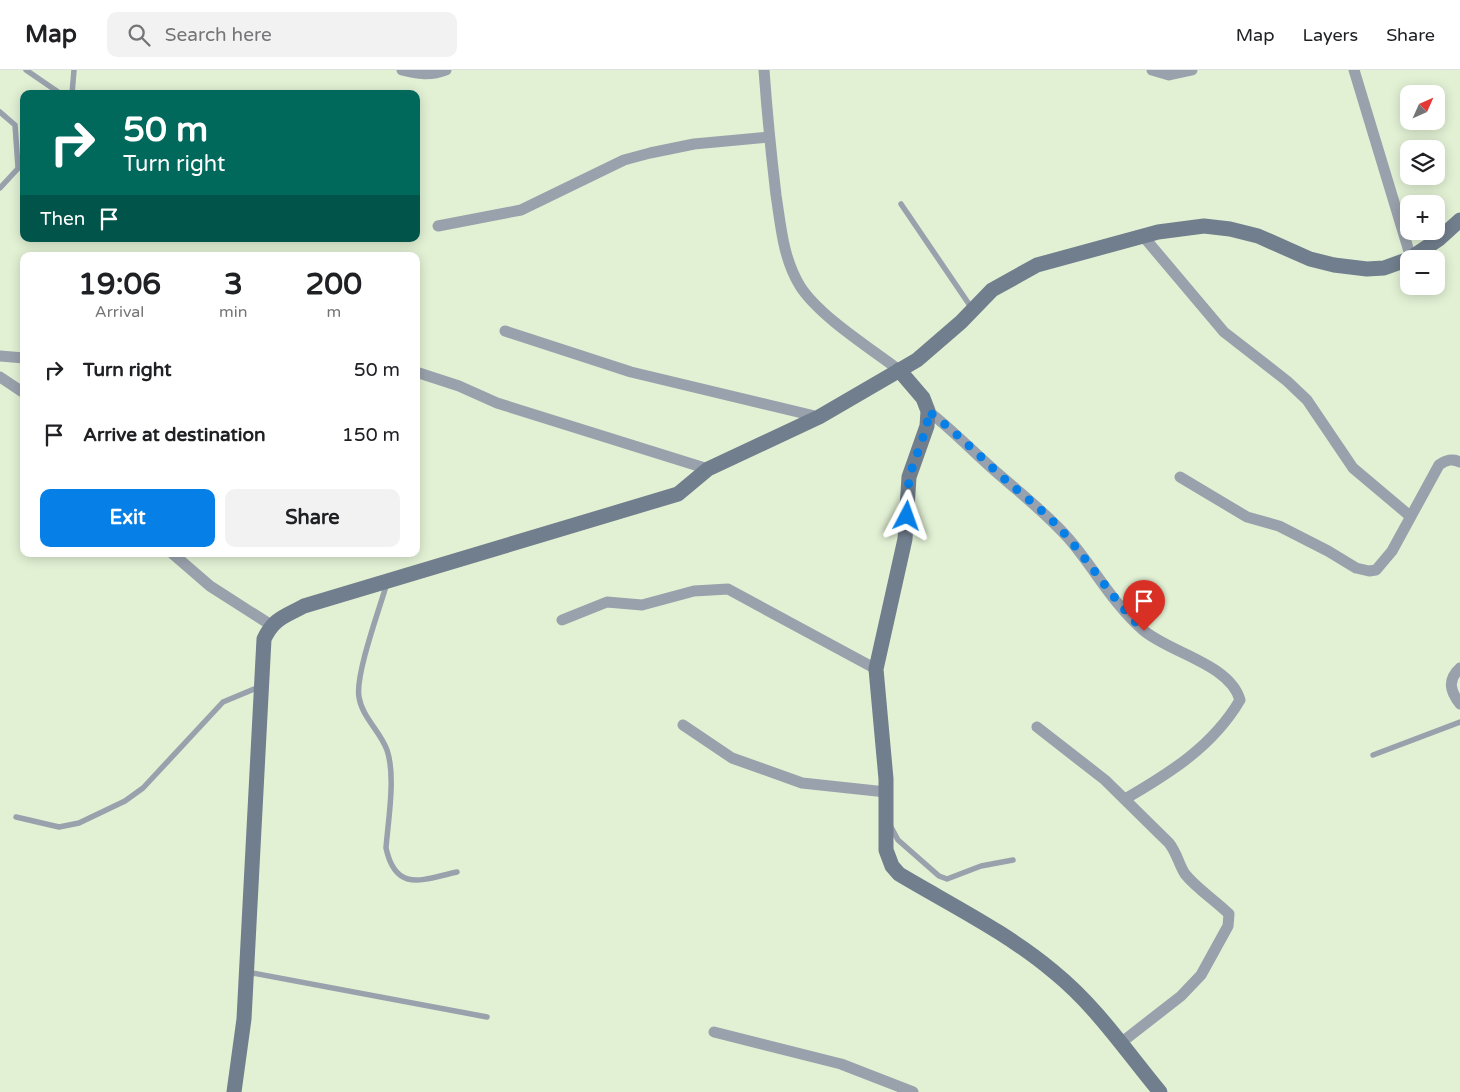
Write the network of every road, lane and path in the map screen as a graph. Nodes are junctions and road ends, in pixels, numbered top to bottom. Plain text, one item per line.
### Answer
1 (26, 70) edge
2 (74, 70) edge
3 (402, 70) edge
4 (446, 70) edge
5 (764, 70) edge
6 (1152, 70) edge
7 (1192, 70) edge
8 (1354, 70) edge
9 (54, 90) edge
10 (72, 90) edge
11 (0, 112) edge
12 (769, 137) junction
13 (18, 167) joint
14 (0, 188) edge
15 (901, 204) dead end
16 (1460, 220) edge
17 (438, 226) dead end
18 (1143, 236) junction
19 (1406, 250) edge
20 (1423, 250) edge
21 (1400, 262) edge
22 (972, 310) junction
23 (505, 331) dead end
24 (0, 356) edge
25 (20, 358) edge
26 (899, 370) junction
27 (420, 373) edge
28 (0, 377) edge
29 (20, 390) edge
30 (928, 411) junction
31 (819, 416) junction
32 (1460, 462) edge
33 (708, 469) junction
34 (1180, 477) dead end
35 (1410, 516) junction
36 (176, 557) edge
37 (388, 583) junction
38 (562, 620) dead end
39 (270, 625) junction
40 (876, 668) junction
41 (1460, 668) edge
42 (261, 686) junction
43 (1460, 704) edge
44 (1460, 722) edge
45 (683, 725) dead end
46 (1037, 727) dead end
47 (1373, 755) dead end
48 (886, 792) junction
49 (1125, 800) junction
50 (16, 817) dead end
51 (886, 818) junction
52 (1013, 860) dead end
53 (458, 872) dead end
54 (247, 972) junction
55 (487, 1017) dead end
56 (714, 1032) dead end
57 (1122, 1042) junction
58 (234, 1092) edge
59 (913, 1092) edge
60 (1160, 1092) edge

1 - 9 lane
2 - 10 lane
3 - 4 street
5 - 12 street
6 - 7 street
8 - 19 street
11 - 13 lane
12 - 17 street
12 - 26 street
13 - 14 lane
15 - 22 lane
16 - 20 street
18 - 21 street
18 - 22 street
18 - 35 street
22 - 26 street
23 - 31 street
24 - 25 street
26 - 30 street
26 - 31 street
27 - 33 street
28 - 29 street
30 - 40 street
30 - 49 street
31 - 33 street
32 - 35 street
33 - 37 street
34 - 35 street
36 - 39 street
37 - 39 street
37 - 53 lane
38 - 40 street
39 - 42 street
40 - 48 street
41 - 43 street
42 - 50 lane
42 - 54 street
44 - 47 lane
45 - 48 street
46 - 49 street
48 - 51 street
49 - 57 street
51 - 52 lane
51 - 57 street
54 - 55 lane
54 - 58 street
56 - 59 street
57 - 60 street

